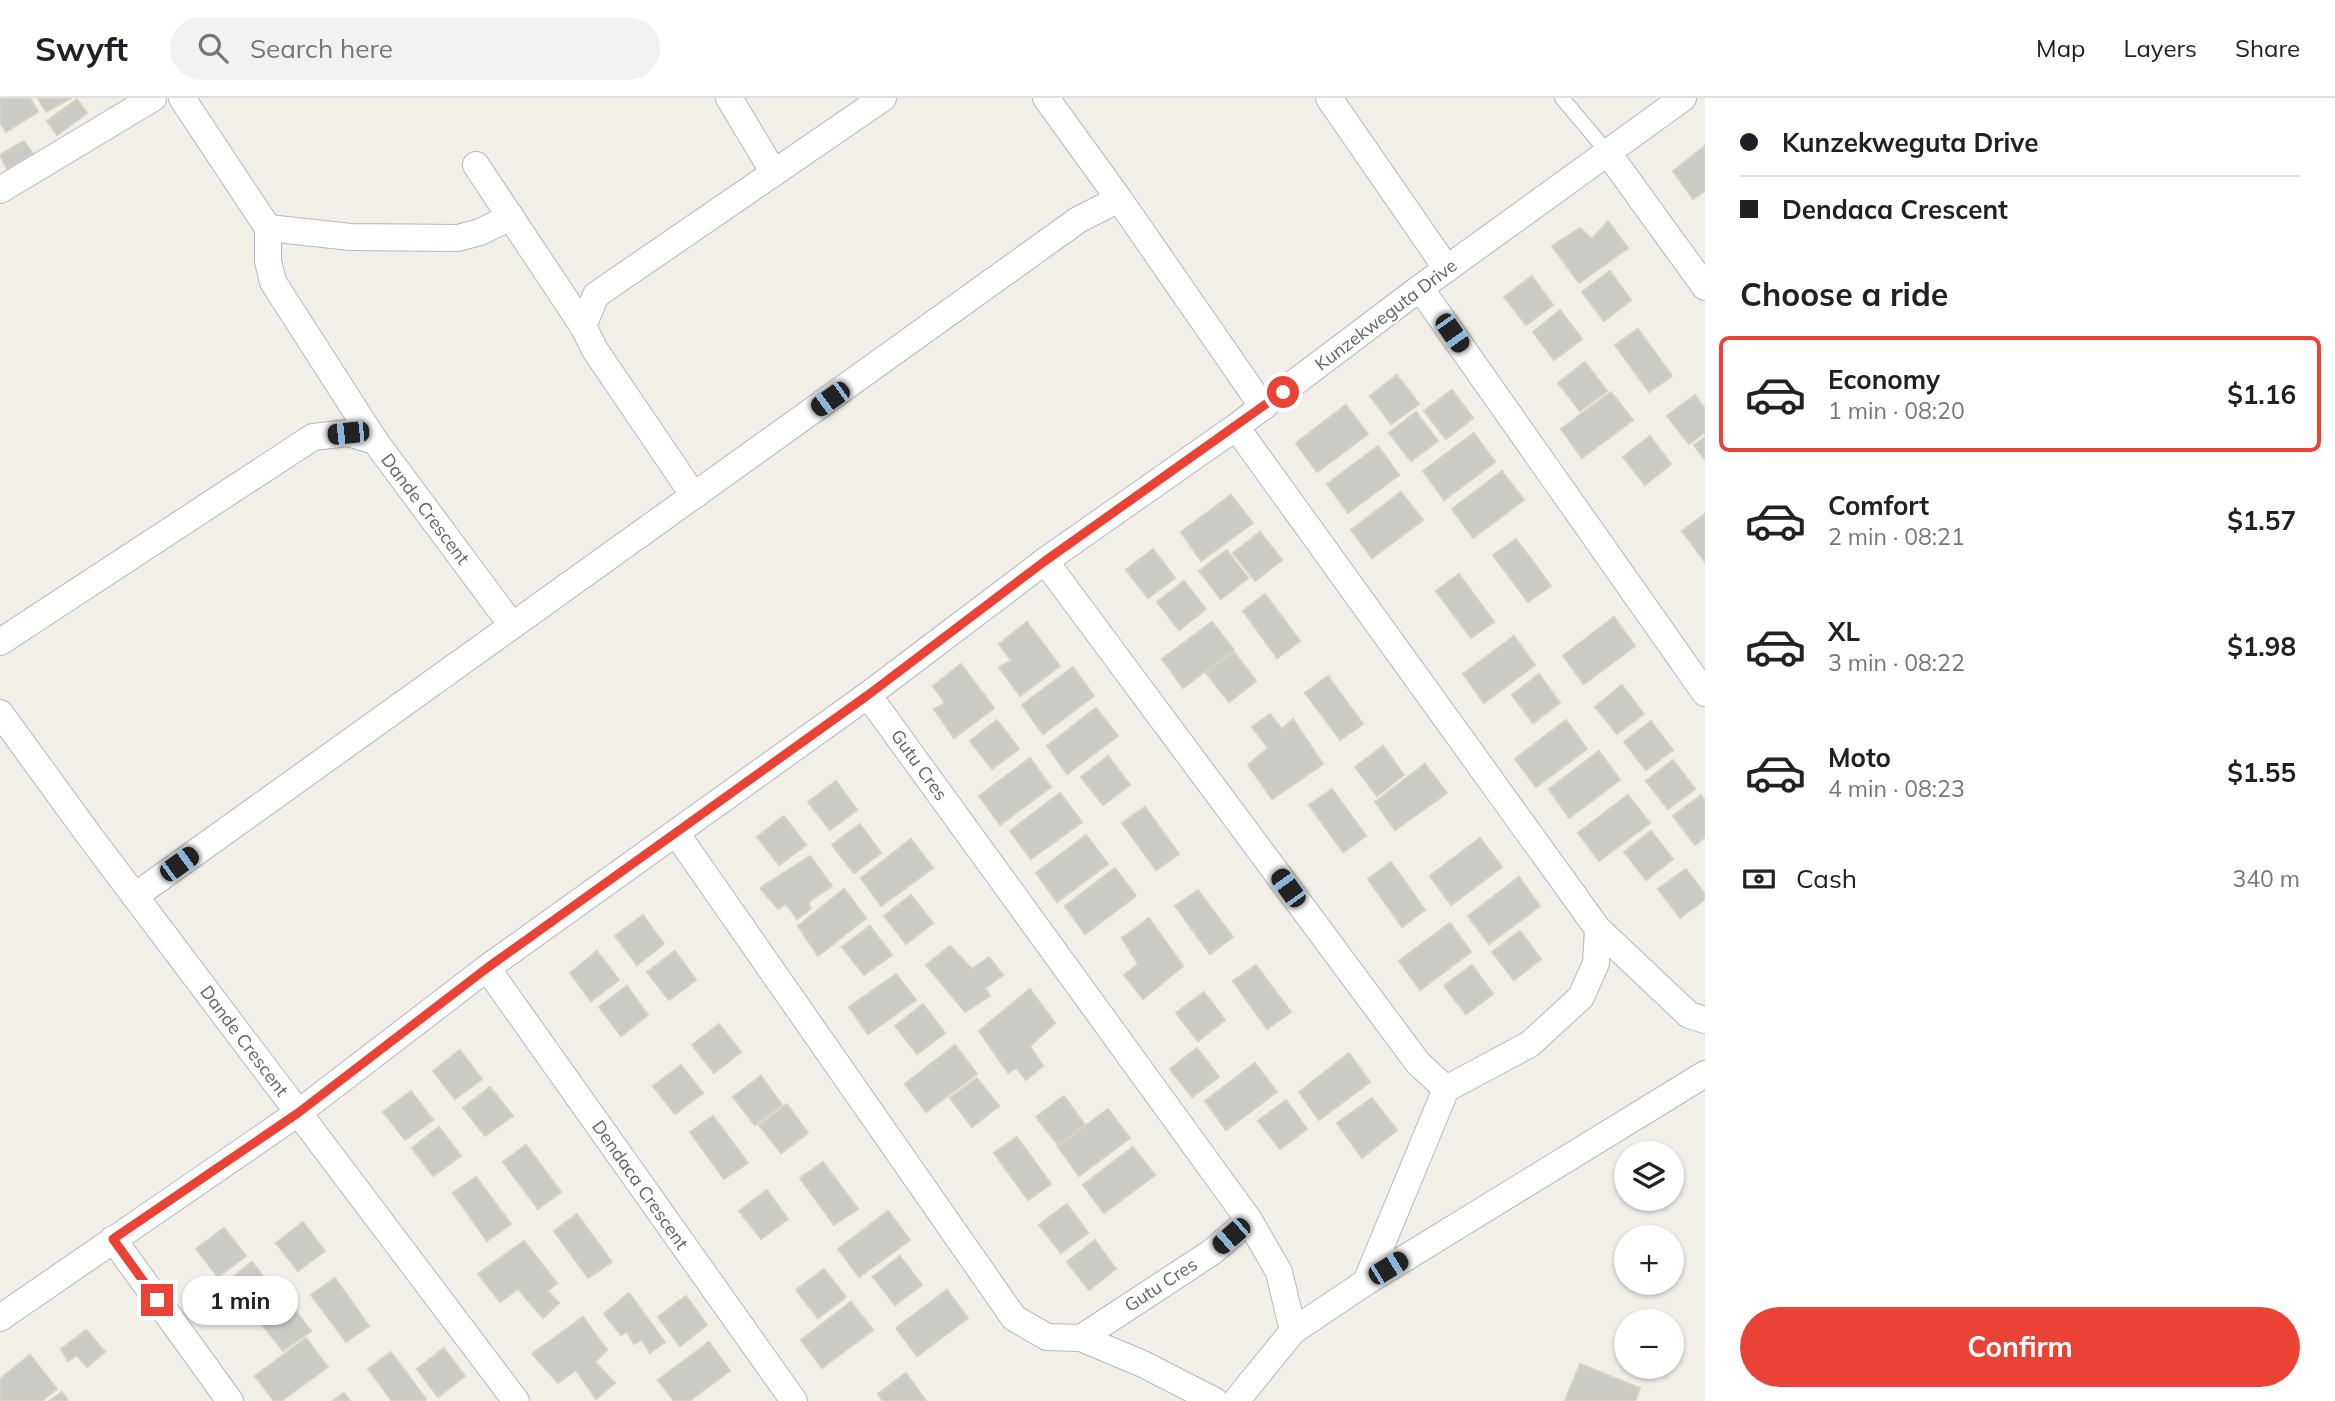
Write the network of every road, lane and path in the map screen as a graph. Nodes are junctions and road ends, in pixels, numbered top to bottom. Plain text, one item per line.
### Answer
1 (153, 98) edge
2 (182, 98) edge
3 (729, 98) edge
4 (883, 98) edge
5 (1046, 98) edge
6 (1329, 98) edge
7 (1562, 98) edge
8 (1683, 98) edge
9 (1608, 153) junction
10 (476, 165) dead end
11 (774, 173) junction
12 (0, 190) edge
13 (1119, 199) junction
14 (511, 217) junction
15 (268, 228) junction
16 (1447, 269) junction
17 (1705, 287) edge
18 (1420, 288) junction
19 (583, 326) junction
20 (1263, 407) junction
21 (1236, 428) junction
22 (375, 441) junction
23 (694, 496) junction
24 (1045, 561) junction
25 (511, 624) junction
26 (0, 642) edge
27 (1705, 692) edge
28 (868, 695) junction
29 (0, 713) edge
30 (676, 833) junction
31 (135, 896) junction
32 (1598, 929) junction
33 (487, 968) junction
34 (1705, 1020) edge
35 (1705, 1074) edge
36 (1446, 1089) junction
37 (298, 1113) junction
38 (1249, 1220) junction
39 (113, 1239) junction
40 (1366, 1282) junction
41 (0, 1318) edge
42 (1293, 1331) junction
43 (1081, 1338) junction
44 (1235, 1400) edge
45 (230, 1401) edge
46 (516, 1401) edge
47 (794, 1401) edge

1 - 12 street
2 - 15 street
3 - 11 street
4 - 11 street
5 - 13 street
6 - 16 street
7 - 9 lane
8 - 9 street, Kunzekweguta Drive
9 - 16 street, Kunzekweguta Drive
9 - 17 street
10 - 14 street
11 - 19 street
13 - 20 street
13 - 23 street
14 - 15 street
14 - 19 street
15 - 22 street
16 - 18 street, Kunzekweguta Drive
18 - 20 street, Kunzekweguta Drive
18 - 27 street
19 - 23 street
20 - 21 street, Kunzekweguta Drive
21 - 24 street, Kunzekweguta Drive
21 - 32 street
22 - 25 street, Dande Crescent
22 - 26 street, Dande Crescent
23 - 25 street
24 - 28 street, Kunzekweguta Drive
24 - 36 street
25 - 31 street
28 - 30 street, Kunzekweguta Drive
28 - 38 street, Gutu Cres
29 - 31 street, Dande Crescent
30 - 33 street, Kunzekweguta Drive
30 - 43 street
31 - 37 street, Dande Crescent
32 - 34 street
32 - 36 street
33 - 37 street, Kunzekweguta Drive
33 - 47 street, Dendaca Crescent
35 - 40 street
36 - 40 street
37 - 39 street, Kunzekweguta Drive
37 - 46 street, Dande Crescent
38 - 42 street
38 - 43 street, Gutu Cres
39 - 41 street, Kunzekweguta Drive
39 - 45 street
40 - 42 street
42 - 44 street
43 - 44 street

